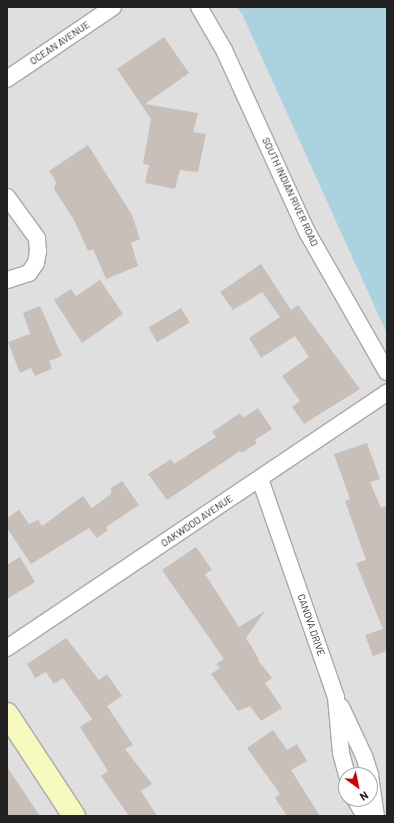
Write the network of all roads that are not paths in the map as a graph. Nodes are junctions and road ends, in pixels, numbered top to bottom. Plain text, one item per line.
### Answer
1 (113, 7) edge
2 (200, 7) edge
3 (7, 79) edge
4 (7, 197) edge
5 (7, 280) edge
6 (387, 372) edge
7 (387, 393) edge
8 (260, 479) junction
9 (7, 648) edge
10 (336, 697) junction
11 (7, 714) edge
12 (345, 767) edge
13 (367, 767) edge
14 (360, 807) edge
15 (74, 816) edge
16 (365, 816) edge

1 - 3 street, OCEAN AVENUE
2 - 6 street, SOUTH INDIAN RIVER ROAD
4 - 5 street
7 - 8 street, OAKWOOD AVENUE
8 - 9 street, OAKWOOD AVENUE
8 - 10 street, CANOVA DRIVE
10 - 12 street, CANOVA DRIVE
10 - 13 street
11 - 15 main road
14 - 16 street

